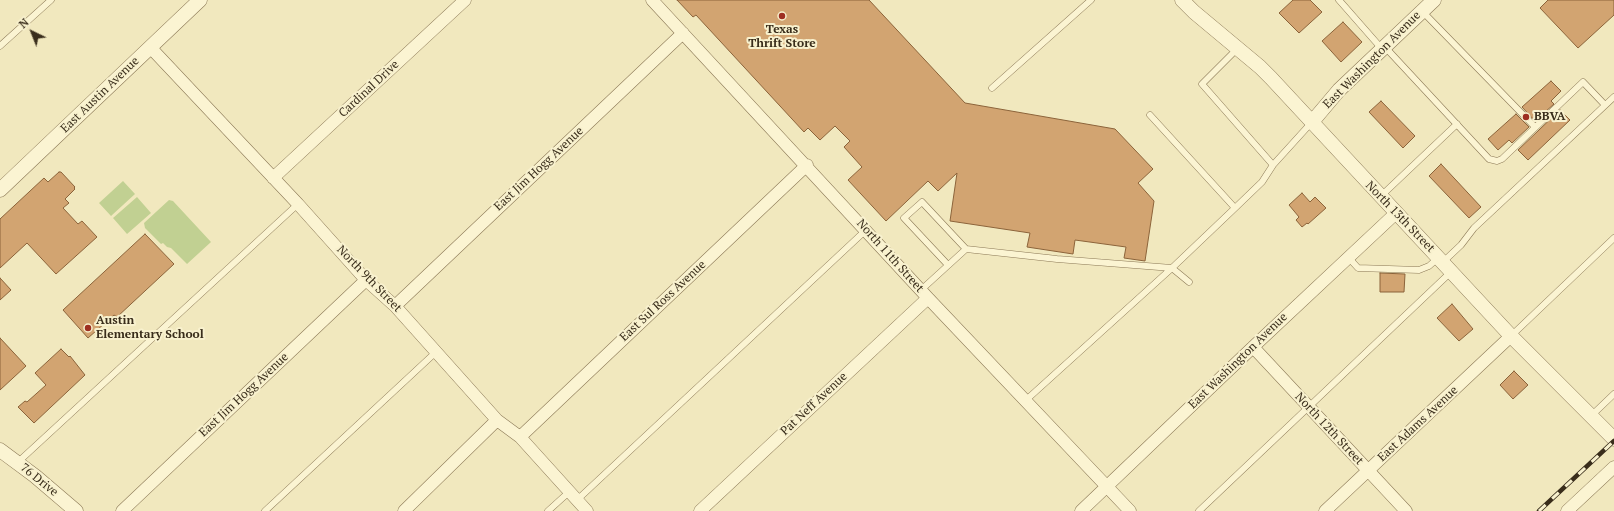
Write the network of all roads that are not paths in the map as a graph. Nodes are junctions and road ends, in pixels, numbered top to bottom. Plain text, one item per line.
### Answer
1 (51, 0) edge
2 (200, 0) edge
3 (465, 0) edge
4 (652, 0) edge
5 (1091, 0) edge
6 (1182, 0) edge
7 (1339, 0) edge
8 (1434, 0) edge
9 (1422, 11) junction
10 (683, 33) junction
11 (0, 46) edge
12 (150, 47) junction
13 (1383, 48) junction
14 (1237, 49) junction
15 (992, 88) dead end
16 (1614, 97) edge
17 (1605, 105) junction
18 (1150, 115) dead end
19 (1312, 122) junction
20 (1457, 124) junction
21 (1535, 127) junction
22 (807, 165) junction
23 (1273, 165) junction
24 (273, 178) junction
25 (0, 190) edge
26 (1380, 196) junction
27 (298, 204) junction
28 (1235, 208) junction
29 (1396, 213) junction
30 (866, 230) junction
31 (1614, 238) edge
32 (966, 249) junction
33 (1348, 258) junction
34 (1444, 263) junction
35 (948, 265) junction
36 (1172, 268) junction
37 (366, 280) junction
38 (1189, 282) dead end
39 (925, 294) junction
40 (395, 306) junction
41 (1511, 336) junction
42 (1253, 347) junction
43 (436, 352) junction
44 (1614, 394) edge
45 (1026, 401) junction
46 (1309, 407) junction
47 (1591, 416) junction
48 (497, 420) junction
49 (520, 437) junction
50 (1614, 439) edge
51 (0, 450) edge
52 (18, 463) junction
53 (1614, 467) edge
54 (1368, 471) junction
55 (1107, 487) junction
56 (573, 496) junction
57 (76, 511) edge
58 (122, 511) edge
59 (265, 511) edge
60 (404, 511) edge
61 (548, 511) edge
62 (587, 511) edge
63 (700, 511) edge
64 (1081, 511) edge
65 (1130, 511) edge
66 (1199, 511) edge
67 (1325, 511) edge
68 (1406, 511) edge
69 (1567, 511) edge

1 - 11 lane
2 - 12 street, East Austin Avenue
3 - 24 street, Cardinal Drive
4 - 10 street, North 11th Street
5 - 15 lane
6 - 14 street, North 13th Street
7 - 13 lane
8 - 9 street, East Washington Avenue
9 - 13 street, East Washington Avenue
9 - 21 lane
10 - 22 street, North 11th Street
10 - 40 street, East Jim Hogg Avenue
12 - 24 street, North 9th Street
12 - 25 street, East Austin Avenue
13 - 19 street, East Washington Avenue
13 - 20 lane
14 - 19 street, North 13th Street
14 - 23 lane
16 - 17 lane
17 - 21 lane
17 - 34 lane
18 - 28 lane
19 - 23 lane
19 - 26 street, North 13th Street
20 - 21 lane
20 - 26 lane
22 - 30 street, North 11th Street
22 - 49 street, East Sul Ross Avenue
23 - 28 lane
24 - 27 street, North 9th Street
26 - 29 street, North 13th Street
27 - 37 street, North 9th Street
27 - 52 lane
28 - 36 lane
29 - 33 street, East Washington Avenue
29 - 34 street, North 13th Street
30 - 39 street, North 11th Street
30 - 56 lane
31 - 41 lane
32 - 35 lane
32 - 35 lane
32 - 36 lane
33 - 34 lane
33 - 42 street, East Washington Avenue
34 - 41 street, North 13th Street
34 - 46 lane
35 - 39 lane
36 - 38 lane
36 - 45 lane
37 - 40 street, North 9th Street
37 - 58 street, East Jim Hogg Avenue
39 - 45 street, North 11th Street
39 - 63 street, Pat Neff Avenue
40 - 43 street, North 9th Street
41 - 47 street, North 13th Street
41 - 54 street, East Adams Avenue
42 - 46 street, North 12th Street
42 - 55 street, East Washington Avenue
43 - 48 street, North 9th Street
43 - 59 lane
44 - 47 lane
45 - 55 street, North 11th Street
46 - 54 street, North 12th Street
46 - 66 lane
47 - 50 street, North 13th Street
48 - 49 street, North 9th Street
48 - 60 street
49 - 56 street, North 9th Street
51 - 52 street, 76 Drive
52 - 57 street, 76 Drive
53 - 69 street
54 - 67 street, East Adams Avenue
54 - 68 street, North 12th Street
55 - 64 street, East Washington Avenue
55 - 65 street, North 11th Street
56 - 61 lane
56 - 62 street, North 9th Street

